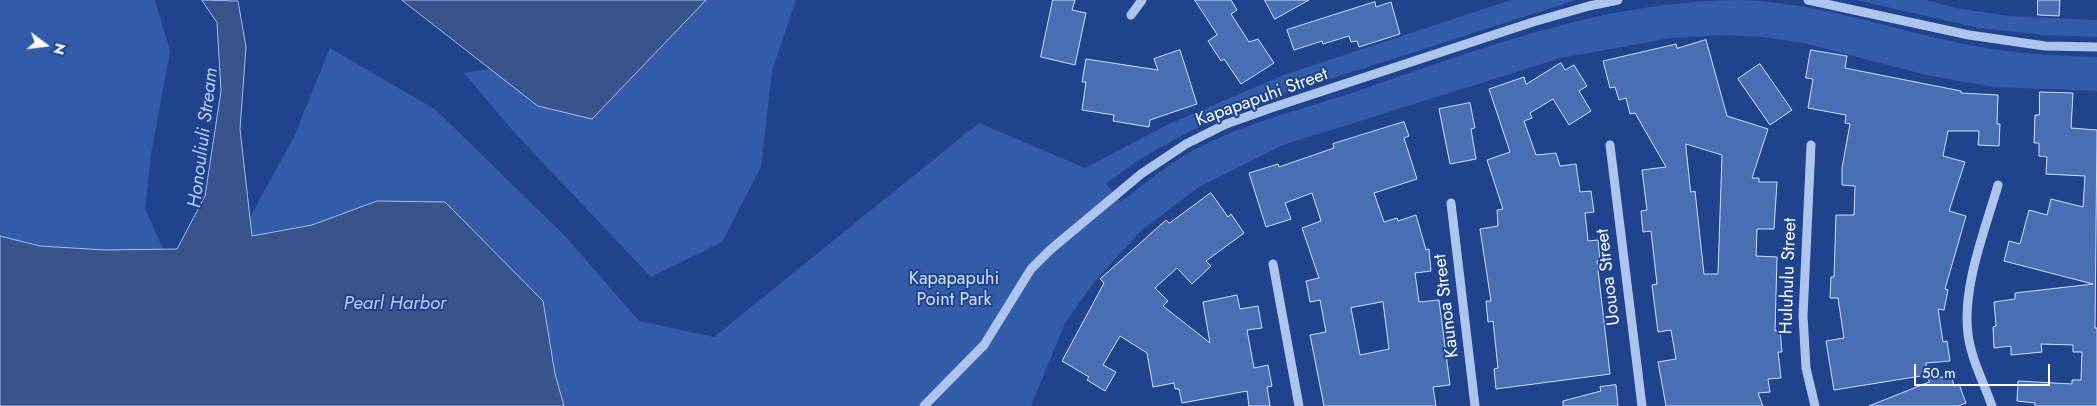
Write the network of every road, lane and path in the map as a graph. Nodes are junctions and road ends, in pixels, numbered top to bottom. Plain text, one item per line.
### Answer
1 (1142, 0) edge
2 (1618, 0) edge
3 (1808, 0) edge
4 (1131, 15) dead end
5 (2097, 47) edge
6 (1610, 145) dead end
7 (1810, 145) dead end
8 (1998, 185) dead end
9 (1451, 203) dead end
10 (1273, 264) dead end
11 (927, 405) edge
12 (1299, 406) edge
13 (1475, 406) edge
14 (1642, 406) edge
15 (1815, 406) edge
16 (1992, 406) edge

1 - 4 street
2 - 11 street, Kapapapuhi Street
3 - 5 street
6 - 14 street, Uouoa Street
7 - 15 street, Huluhulu Street
8 - 16 street
9 - 13 street, Kaunoa Street
10 - 12 street

